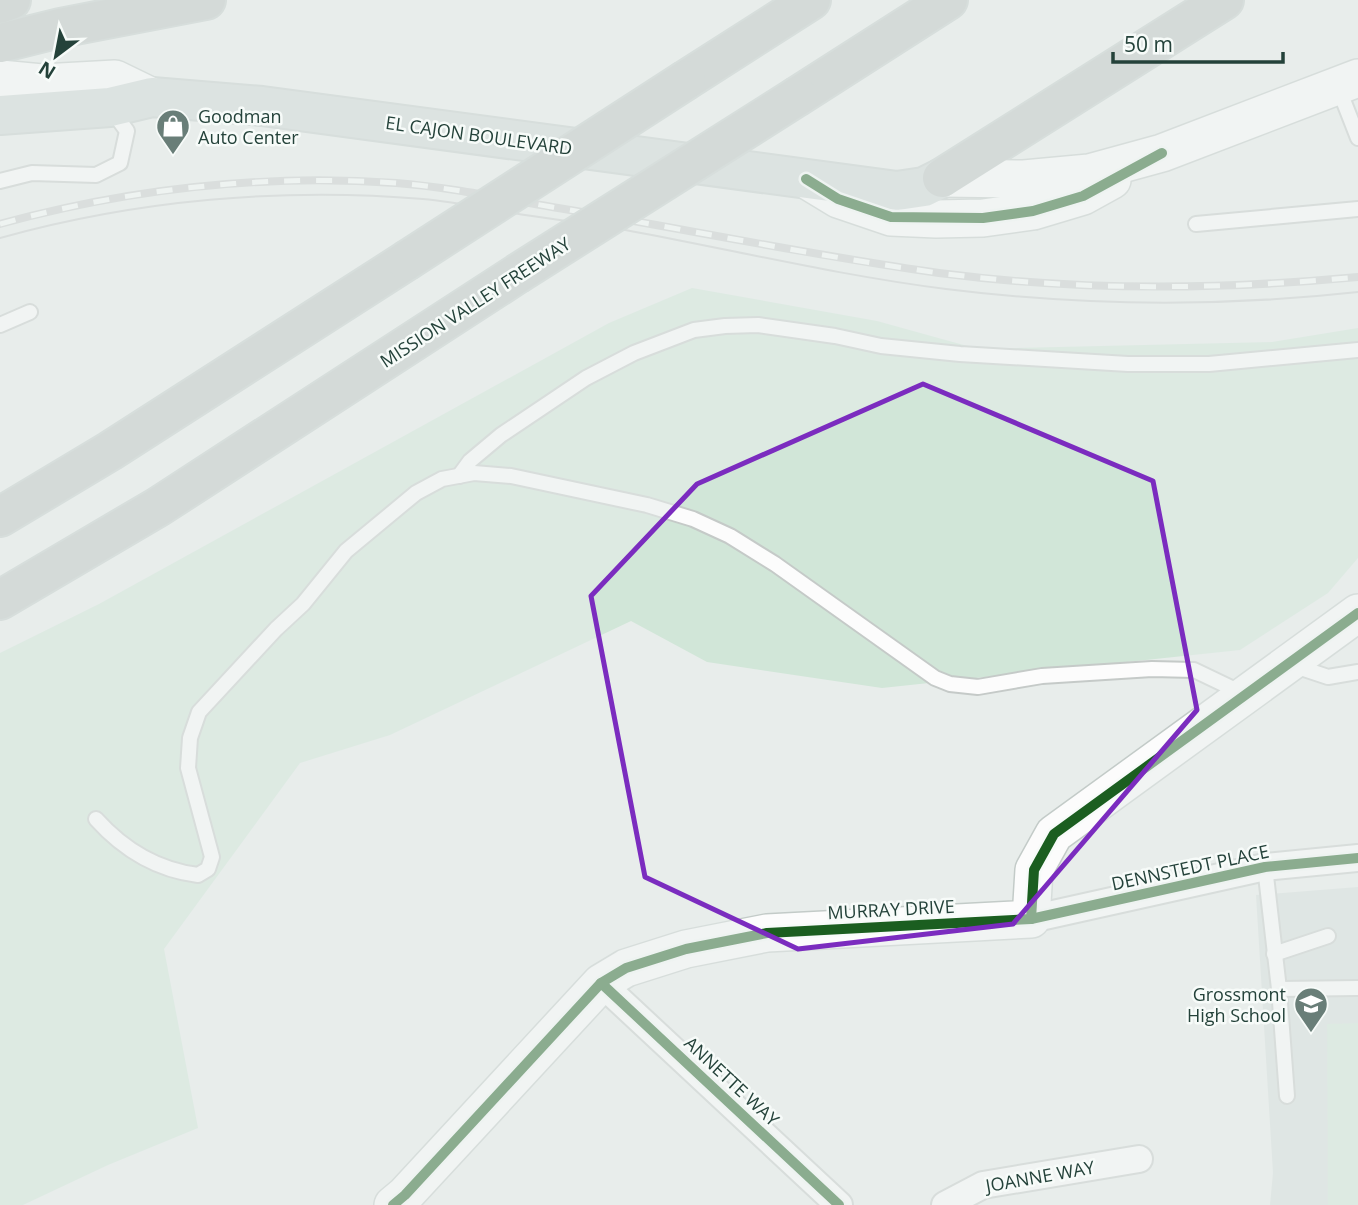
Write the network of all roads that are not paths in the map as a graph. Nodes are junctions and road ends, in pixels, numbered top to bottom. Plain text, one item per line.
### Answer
1 (11, 0) edge
2 (206, 0) edge
3 (811, 0) edge
4 (948, 0) edge
5 (1224, 0) edge
6 (0, 4) edge
7 (0, 43) edge
8 (1348, 82) edge
9 (152, 97) junction
10 (1, 105) edge
11 (110, 107) junction
12 (1358, 138) edge
13 (1162, 153) junction
14 (942, 178) junction
15 (806, 179) junction
16 (0, 181) edge
17 (1358, 209) edge
18 (1196, 224) dead end
19 (30, 312) dead end
20 (0, 325) edge
21 (1358, 350) edge
22 (459, 476) junction
23 (0, 517) edge
24 (0, 600) edge
25 (1358, 614) edge
26 (1290, 664) junction
27 (1358, 671) edge
28 (1247, 696) junction
29 (96, 819) dead end
30 (1358, 858) edge
31 (1265, 867) junction
32 (1031, 919) junction
33 (1328, 936) dead end
34 (1274, 954) junction
35 (601, 982) junction
36 (1358, 988) edge
37 (1279, 989) junction
38 (1287, 1096) dead end
39 (1139, 1159) dead end
40 (404, 1202) edge
41 (839, 1205) edge
42 (945, 1205) edge

1 - 6 highway
2 - 7 highway
3 - 23 highway, bridge
4 - 24 highway, MISSION VALLEY FREEWAY, bridge
5 - 14 highway
8 - 12 lane
8 - 13 street, EL CAJON BOULEVARD
9 - 10 street, EL CAJON BOULEVARD
9 - 11 main road, EL CAJON BOULEVARD
9 - 15 main road, EL CAJON BOULEVARD
10 - 11 main road, EL CAJON BOULEVARD
11 - 16 lane
13 - 14 street, EL CAJON BOULEVARD
13 - 15 street, EL CAJON BOULEVARD
14 - 15 main road, EL CAJON BOULEVARD
17 - 18 lane
19 - 20 lane
21 - 22 lane
22 - 28 lane
22 - 29 lane
25 - 26 street
26 - 27 lane
26 - 28 street
28 - 32 street
30 - 31 street, DENNSTEDT PLACE
31 - 32 street, DENNSTEDT PLACE
31 - 34 lane
32 - 35 street, MURRAY DRIVE
33 - 34 lane
34 - 37 lane
35 - 40 street, MURRAY DRIVE
35 - 41 street, ANNETTE WAY
36 - 37 lane
37 - 38 lane
39 - 42 street, JOANNE WAY

